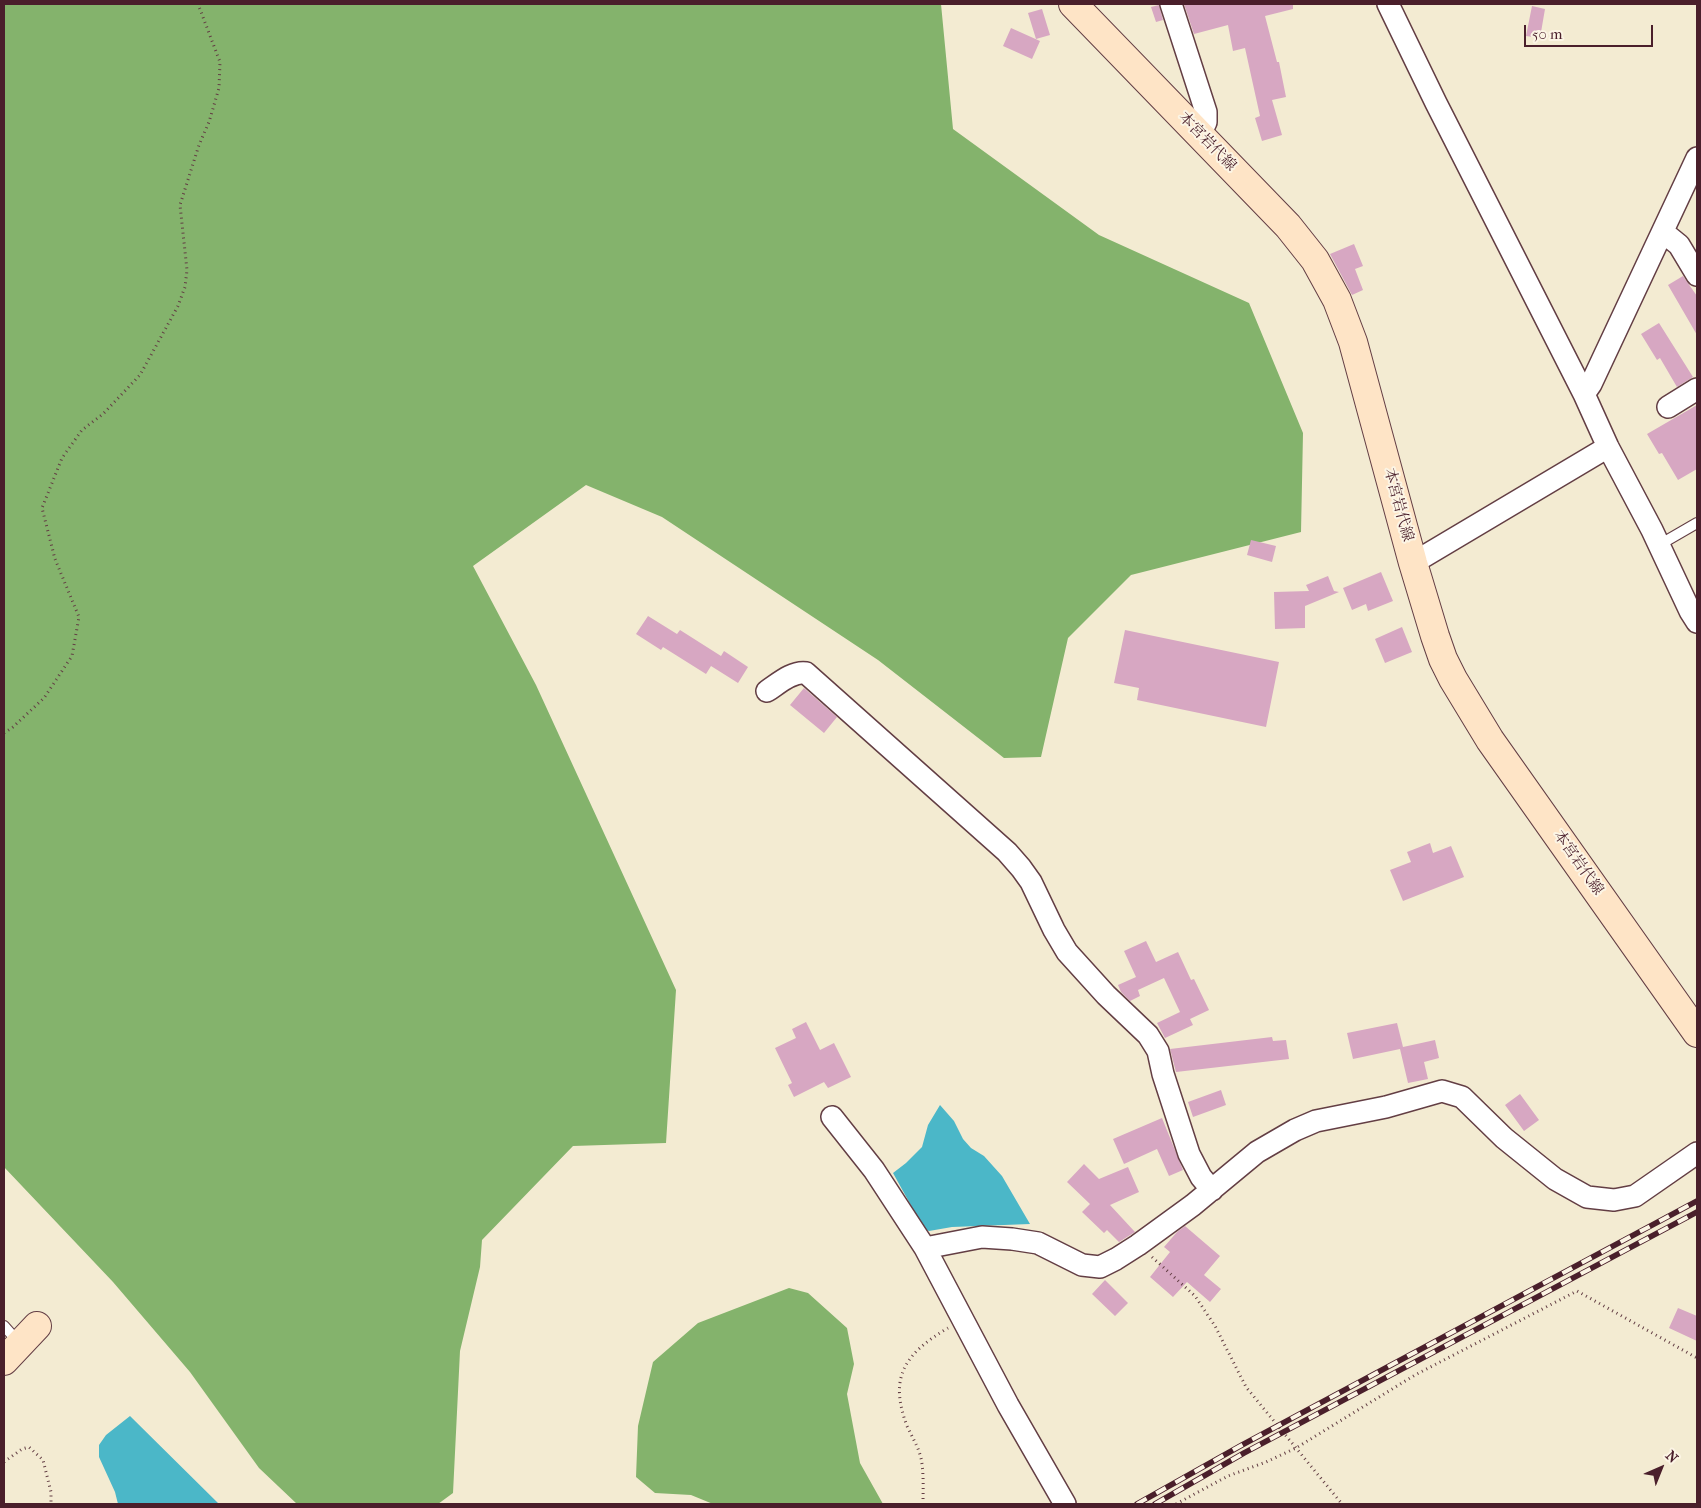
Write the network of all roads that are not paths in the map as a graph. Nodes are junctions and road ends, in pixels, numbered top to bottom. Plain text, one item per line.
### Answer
1 (1073, 4) edge
2 (1171, 4) edge
3 (1388, 4) edge
4 (1200, 135) junction
5 (1697, 158) edge
6 (1664, 232) junction
7 (1697, 275) edge
8 (1697, 390) edge
9 (1584, 394) junction
10 (1668, 407) dead end
11 (1608, 448) junction
12 (1697, 523) edge
13 (1659, 545) junction
14 (1413, 563) junction
15 (1697, 622) edge
16 (767, 692) dead end
17 (1697, 1033) edge
18 (832, 1117) dead end
19 (1697, 1153) edge
20 (1212, 1190) junction
21 (924, 1248) junction
22 (1065, 1504) edge

1 - 4 main road, 本宮岩代線
2 - 4 street
3 - 9 street
4 - 14 main road, 本宮岩代線
5 - 6 street
6 - 7 street
6 - 9 street
8 - 10 street
9 - 11 street
11 - 13 street
11 - 14 street
12 - 13 lane
13 - 15 street
14 - 17 main road, 本宮岩代線
16 - 20 street
18 - 21 street
19 - 20 street
20 - 21 street
21 - 22 street

